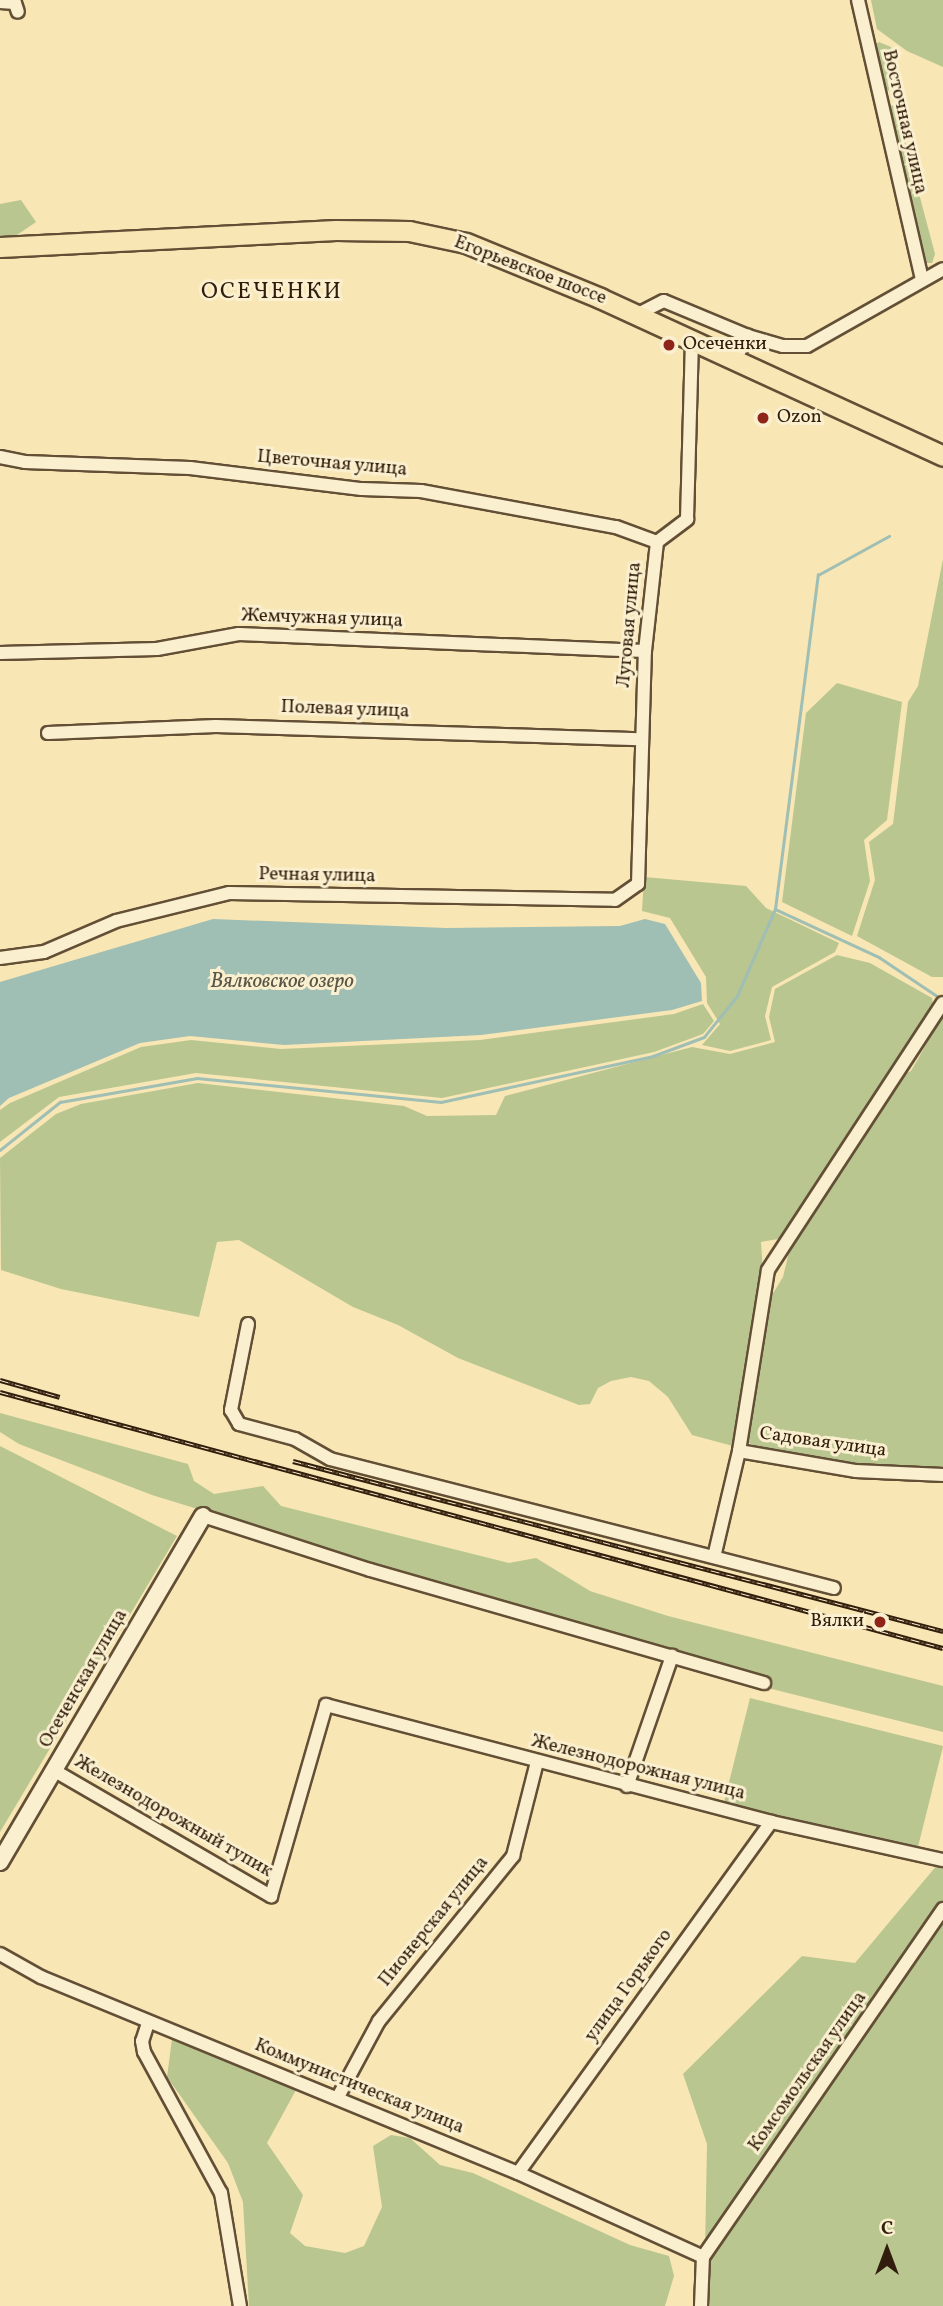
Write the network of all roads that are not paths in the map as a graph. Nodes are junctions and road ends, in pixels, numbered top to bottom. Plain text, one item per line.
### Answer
1 (858, 0) edge
2 (0, 2) edge
3 (18, 12) dead end
4 (0, 247) edge
5 (943, 269) edge
6 (922, 279) junction
7 (636, 315) junction
8 (748, 336) junction
9 (692, 342) junction
10 (734, 361) junction
11 (943, 456) edge
12 (0, 457) edge
13 (657, 542) junction
14 (645, 651) junction
15 (0, 653) edge
16 (48, 733) dead end
17 (640, 739) junction
18 (638, 884) joint
19 (0, 958) edge
20 (943, 1003) edge
21 (248, 1324) dead end
22 (739, 1451) junction
23 (943, 1475) edge
24 (203, 1516) joint
25 (713, 1557) junction
26 (834, 1588) dead end
27 (672, 1656) junction
28 (764, 1683) dead end
29 (537, 1762) junction
30 (55, 1771) junction
31 (627, 1786) junction
32 (771, 1822) junction
33 (943, 1860) edge
34 (0, 1862) edge
35 (271, 1896) joint
36 (943, 1909) edge
37 (0, 1954) edge
38 (148, 2023) junction
39 (338, 2097) junction
40 (518, 2173) junction
41 (703, 2257) junction
42 (240, 2306) edge
43 (701, 2306) edge

1 - 6 street, Восточная улица
2 - 3 street
4 - 7 main road, Егорьевское шоссе
5 - 6 street
6 - 8 street
7 - 8 street
7 - 9 main road, Егорьевское шоссе
8 - 10 street
9 - 10 main road, Егорьевское шоссе
9 - 13 street, Луговая улица
10 - 11 main road, Егорьевское шоссе
12 - 13 street, Цветочная улица
13 - 14 street, Луговая улица
14 - 15 street, Жемчужная улица
14 - 17 street, Луговая улица
16 - 17 street, Полевая улица
17 - 18 street, Луговая улица
18 - 19 street, Речная улица
20 - 22 street
21 - 25 street
22 - 23 street, Садовая улица
22 - 25 street
24 - 27 street
24 - 30 street, Осеченская улица
25 - 26 street
27 - 28 street
27 - 31 street
29 - 31 street, Железнодорожная улица
29 - 35 street, Железнодорожная улица
29 - 39 street, Пионерская улица
30 - 34 street, Осеченская улица
30 - 35 street, Железнодорожный тупик
31 - 32 street, Железнодорожная улица
32 - 33 street, Железнодорожная улица
32 - 40 street, улица Горького
36 - 41 street, Комсомольская улица
37 - 38 street, Коммунистическая улица
38 - 39 street, Коммунистическая улица
38 - 42 street
39 - 40 street, Коммунистическая улица
40 - 41 street, Коммунистическая улица
41 - 43 street

